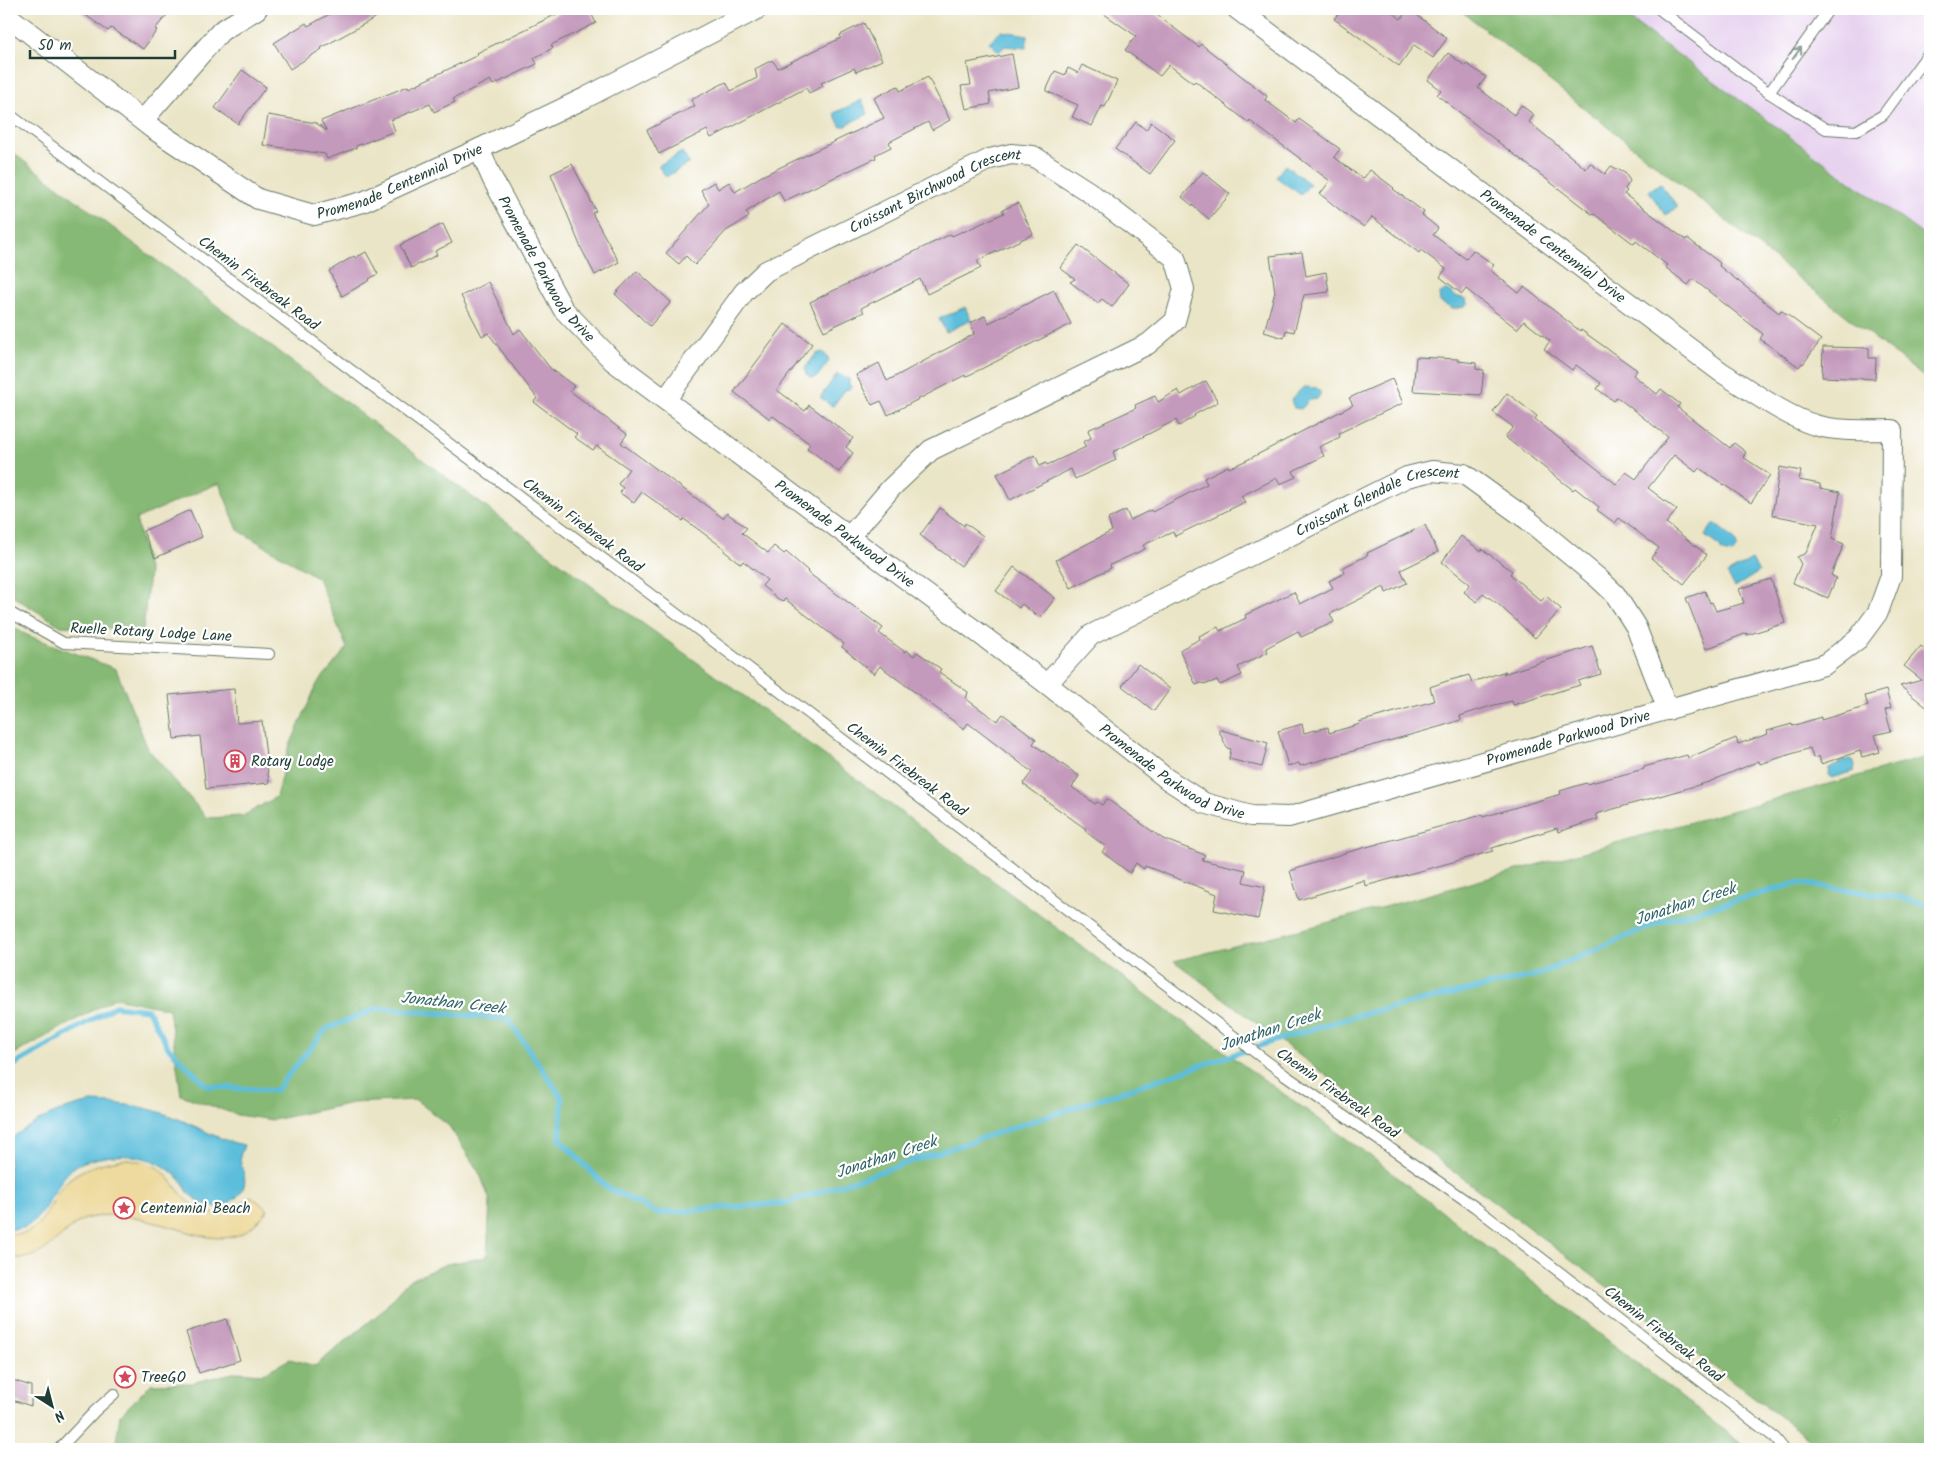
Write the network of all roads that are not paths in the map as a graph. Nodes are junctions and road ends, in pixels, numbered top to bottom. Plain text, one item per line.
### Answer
1 (257, 9) edge
2 (754, 9) edge
3 (1237, 9) edge
4 (1660, 9) edge
5 (1829, 9) edge
6 (9, 17) edge
7 (1930, 51) edge
8 (1769, 92) junction
9 (9, 114) edge
10 (143, 120) junction
11 (479, 150) junction
12 (666, 399) junction
13 (1892, 430) joint
14 (850, 536) junction
15 (9, 612) edge
16 (269, 654) dead end
17 (1047, 684) junction
18 (1668, 710) junction
19 (114, 1394) dead end
20 (59, 1449) edge
21 (1784, 1449) edge

1 - 10 street
2 - 11 street, Promenade Centennial Drive
3 - 13 street, Promenade Centennial Drive
4 - 8 lane
8 -> 5 lane
6 - 10 street, Promenade Centennial Drive
7 - 8 lane
9 - 21 lane, Chemin Firebreak Road
10 - 11 street, Promenade Centennial Drive
11 - 12 street, Promenade Parkwood Drive
12 - 14 street, Promenade Parkwood Drive
12 - 14 street, Croissant Birchwood Crescent
13 - 18 street, Promenade Parkwood Drive
14 - 17 street, Promenade Parkwood Drive
15 - 16 lane, Ruelle Rotary Lodge Lane
17 - 18 street, Promenade Parkwood Drive
17 - 18 street, Croissant Glendale Crescent
19 - 20 lane

